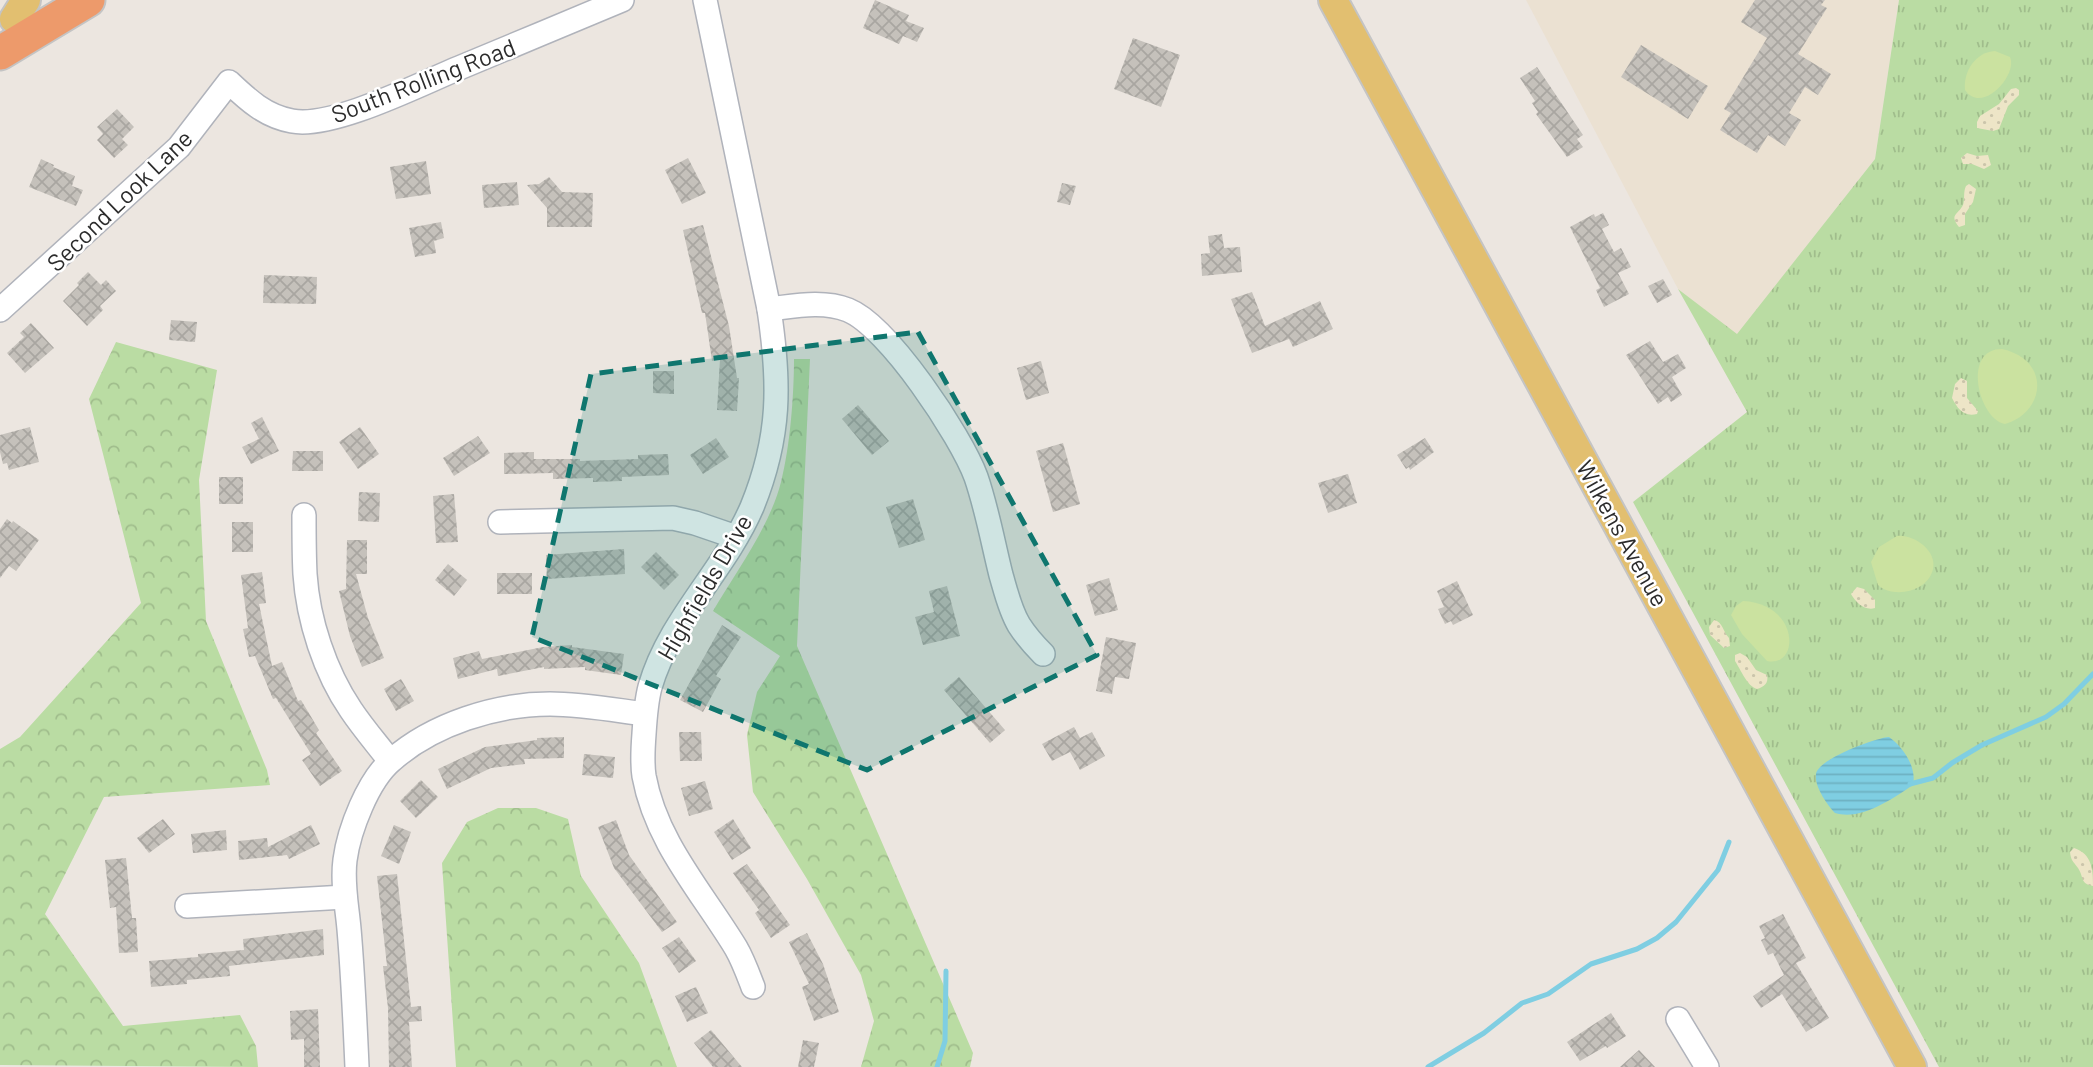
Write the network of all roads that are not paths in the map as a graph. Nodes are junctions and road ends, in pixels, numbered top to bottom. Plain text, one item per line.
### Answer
1 (88, 0) edge
2 (622, 0) edge
3 (705, 0) edge
4 (1333, 0) edge
5 (0, 53) edge
6 (229, 82) joint
7 (769, 309) junction
8 (0, 310) edge
9 (304, 515) dead end
10 (500, 522) dead end
11 (736, 537) junction
12 (1043, 654) dead end
13 (645, 714) junction
14 (390, 761) junction
15 (345, 897) junction
16 (187, 906) dead end
17 (753, 987) dead end
18 (1678, 1019) dead end
19 (357, 1067) edge
20 (1707, 1067) edge
21 (1912, 1067) edge

1 - 5 highway
2 - 6 street, South Rolling Road
3 - 7 street, Highfields Drive
4 - 21 main road, Wilkens Avenue
6 - 8 street, Second Look Lane
7 - 11 street, Highfields Drive
7 - 12 street
9 - 14 street
10 - 11 street
11 - 13 street, Highfields Drive
13 - 14 street
13 - 17 street, Highfields Drive
14 - 15 street
15 - 16 street
15 - 19 street
18 - 20 street

